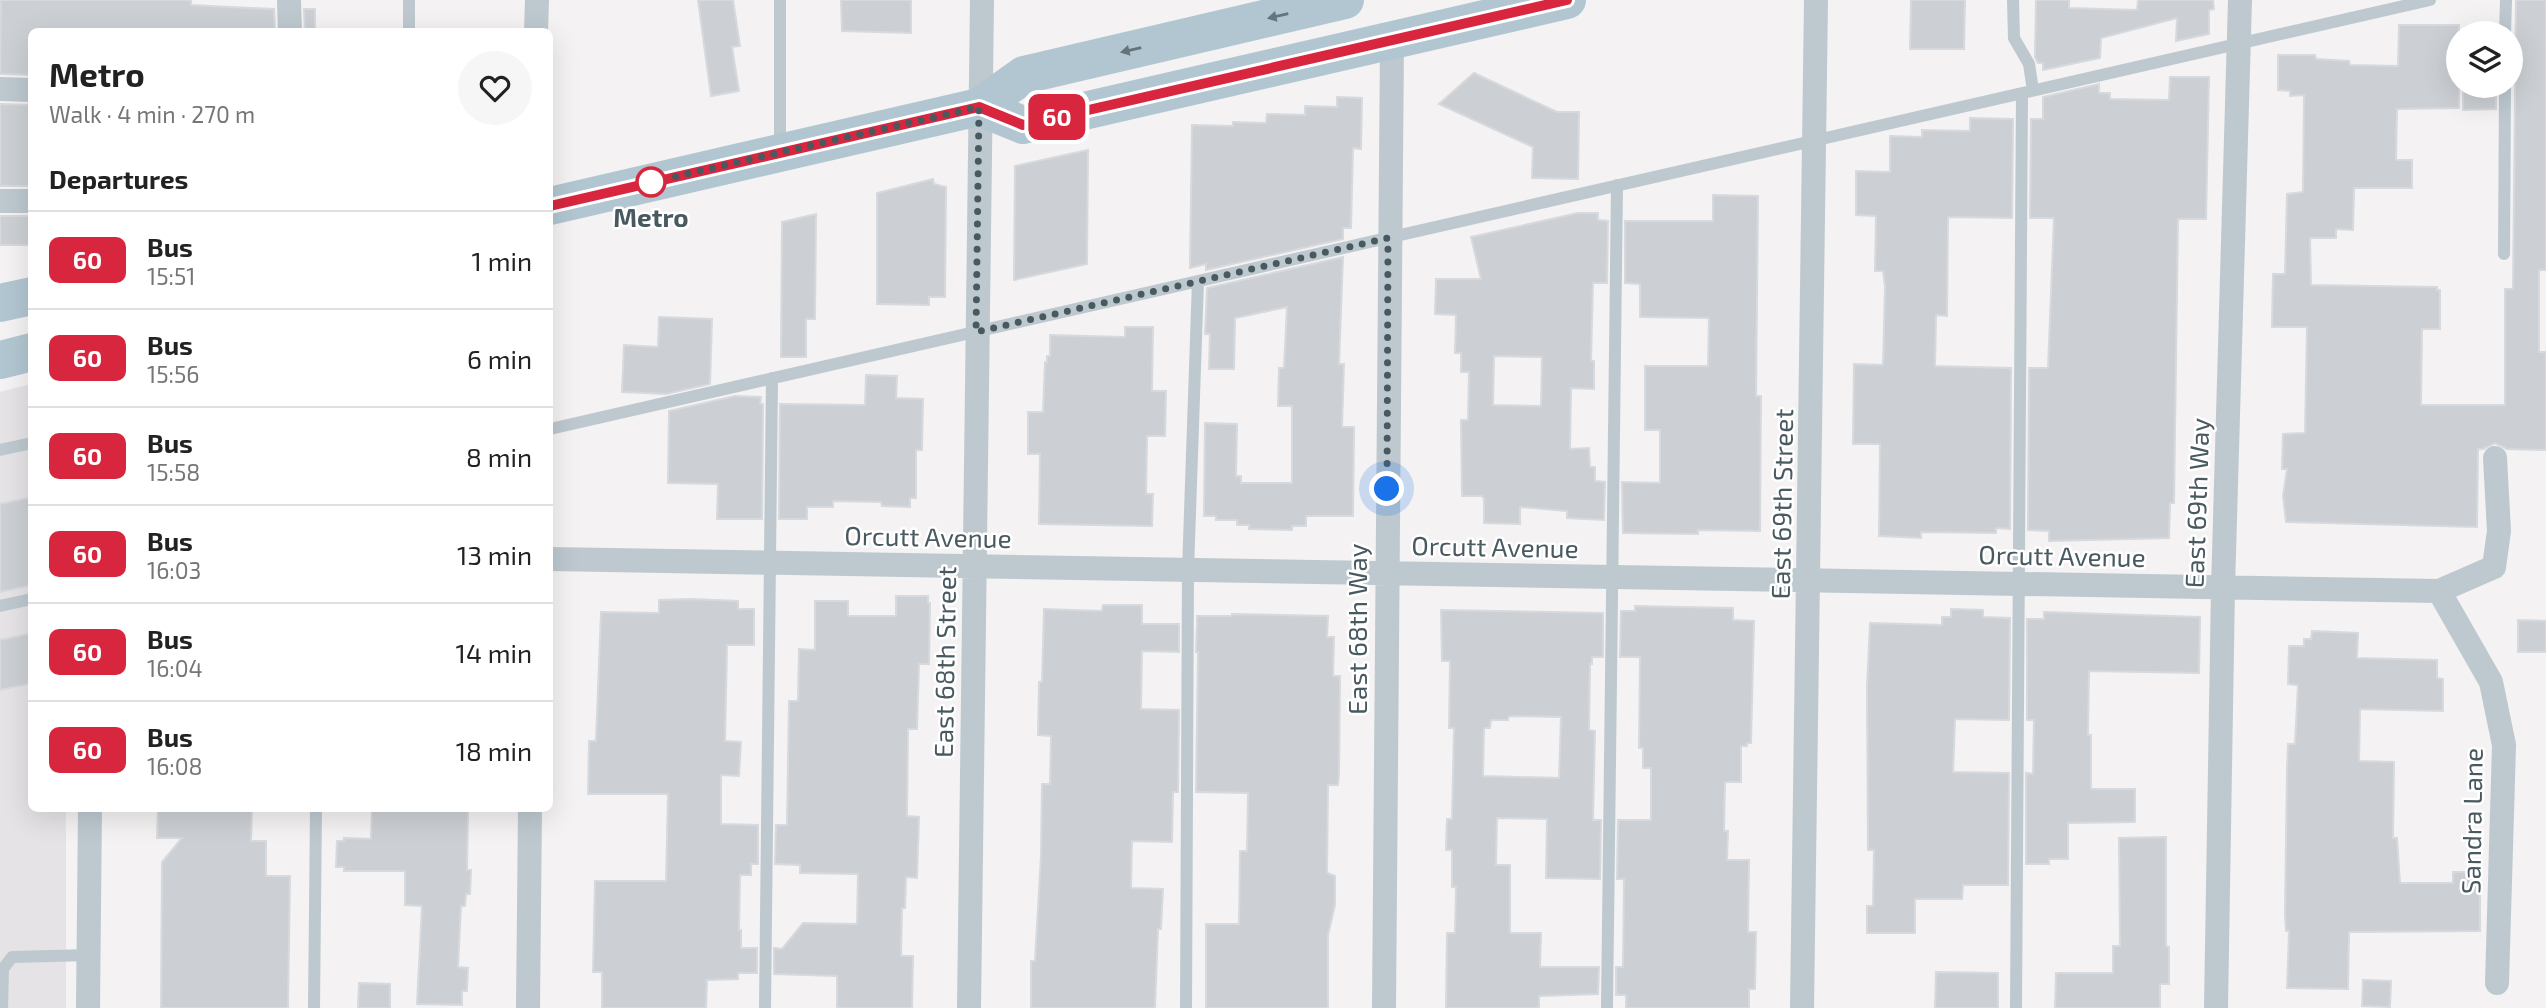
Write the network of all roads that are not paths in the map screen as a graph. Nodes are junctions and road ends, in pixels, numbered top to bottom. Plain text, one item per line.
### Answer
1 (289, 0) edge
2 (409, 0) edge
3 (537, 0) edge
4 (780, 0) edge
5 (982, 0) edge
6 (1345, 0) edge
7 (1567, 0) edge
8 (1816, 0) edge
9 (2013, 0) edge
10 (2240, 0) edge
11 (2430, 0) edge
12 (2506, 0) edge
13 (2505, 21) edge
14 (290, 28) edge
15 (410, 28) edge
16 (536, 28) edge
17 (1392, 41) junction
18 (2239, 44) junction
19 (0, 89) edge
20 (28, 90) edge
21 (2027, 92) junction
22 (2505, 98) edge
23 (979, 107) junction
24 (1814, 141) junction
25 (780, 153) junction
26 (1617, 185) junction
27 (0, 201) edge
28 (28, 201) edge
29 (553, 205) edge
30 (1388, 238) junction
31 (2504, 254) dead end
32 (1198, 281) junction
33 (28, 297) edge
34 (0, 303) edge
35 (976, 332) junction
36 (28, 353) edge
37 (0, 360) edge
38 (772, 378) junction
39 (553, 428) edge
40 (28, 444) edge
41 (0, 450) edge
42 (2495, 458) dead end
43 (553, 559) edge
44 (771, 563) junction
45 (975, 566) junction
46 (1188, 570) junction
47 (1386, 573) junction
48 (1614, 578) junction
49 (1810, 581) junction
50 (2018, 584) junction
51 (2223, 588) junction
52 (2439, 591) junction
53 (28, 599) edge
54 (0, 606) edge
55 (90, 812) edge
56 (316, 812) edge
57 (530, 812) edge
58 (89, 956) junction
59 (2497, 983) dead end
60 (2, 1008) edge
61 (88, 1008) edge
62 (314, 1008) edge
63 (528, 1008) edge
64 (765, 1008) edge
65 (969, 1008) edge
66 (1186, 1008) edge
67 (1384, 1008) edge
68 (1607, 1008) edge
69 (1802, 1008) edge
70 (2016, 1008) edge
71 (2216, 1008) edge

1 - 14 street
2 - 15 lane
3 - 16 street
4 - 25 lane
5 - 23 street, East 68th Street
6 -> 23 main road
7 - 17 main road
8 - 24 street, East 69th Street
9 - 21 lane
10 - 18 street, East 69th Way
11 - 18 lane
12 - 13 lane
17 - 23 main road
17 - 30 street, East 68th Way
18 - 21 lane
18 - 51 street, East 69th Way
19 - 20 street
21 - 24 lane
21 - 50 lane
22 - 31 lane
23 - 25 main road
23 - 35 street, East 68th Street
24 - 26 lane
24 - 49 street, East 69th Street
25 - 29 main road
26 - 30 lane
26 - 48 lane
27 - 28 street
30 - 32 lane
30 - 47 street, East 68th Way
32 - 35 lane
32 - 46 lane
33 - 34 main road
35 - 38 lane
35 - 45 street, East 68th Street
36 - 37 main road
38 - 39 lane
38 - 44 lane
40 - 41 lane
42 - 52 street
43 - 44 street, Orcutt Avenue
44 - 45 street, Orcutt Avenue
44 - 64 lane
45 - 46 street, Orcutt Avenue
45 - 65 street, East 68th Street
46 - 47 street, Orcutt Avenue
46 - 66 lane
47 - 48 street, Orcutt Avenue
47 - 67 street, East 68th Way
48 - 49 street, Orcutt Avenue
48 - 68 lane
49 - 50 street, Orcutt Avenue
49 - 69 street, East 69th Street
50 - 51 street, Orcutt Avenue
50 - 70 lane
51 - 52 street, Orcutt Avenue
51 - 71 street, East 69th Way
52 - 59 street, Sandra Lane
53 - 54 lane
55 - 58 street
56 - 62 lane
57 - 63 street
58 - 60 lane
58 - 61 street

